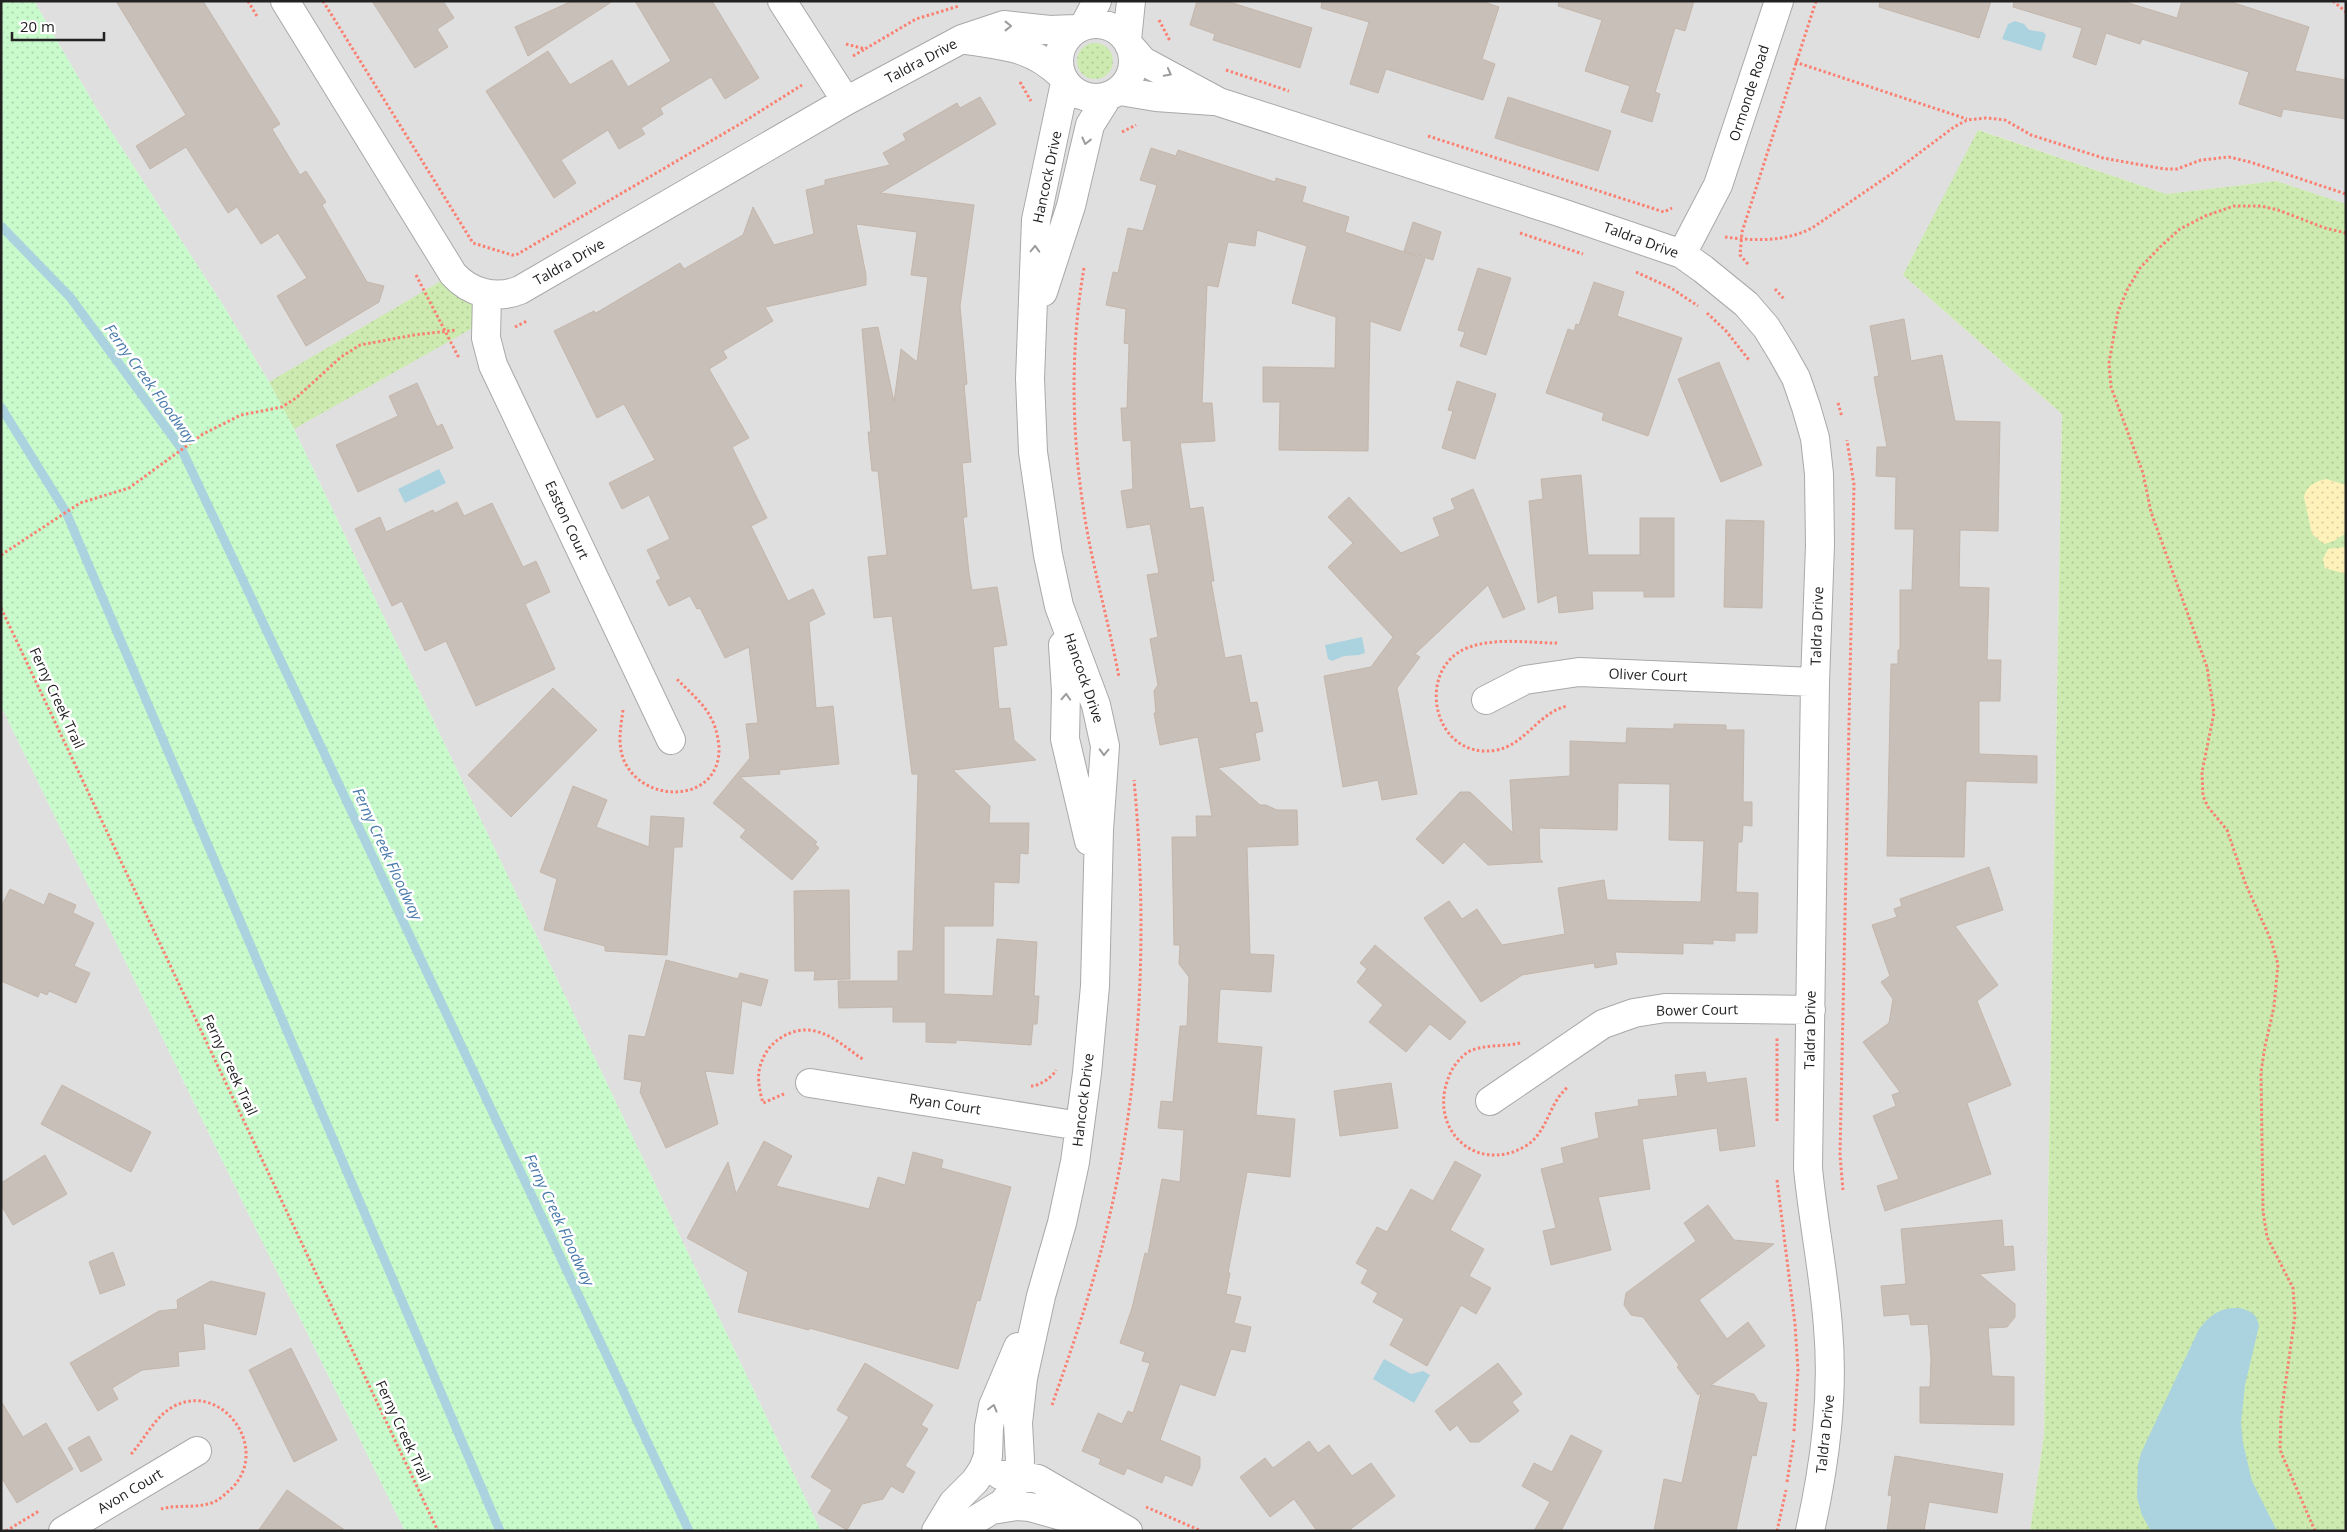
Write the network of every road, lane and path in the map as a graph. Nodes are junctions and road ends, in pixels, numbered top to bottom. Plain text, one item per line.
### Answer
1 (285, 1) edge
2 (323, 1) edge
3 (782, 1) edge
4 (1131, 1) edge
5 (1778, 1) edge
6 (2334, 1) edge
7 (965, 5) dead end
8 (2346, 12) edge
9 (1086, 18) edge
10 (1158, 18) dead end
11 (962, 39) junction
12 (1128, 42) junction
13 (1170, 42) dead end
14 (842, 43) dead end
15 (1762, 52) junction
16 (1220, 68) dead end
17 (1063, 78) junction
18 (800, 86) dead end
19 (1291, 92) dead end
20 (1113, 94) junction
21 (846, 101) junction
22 (1219, 102) junction
23 (1967, 120) junction
24 (1142, 122) dead end
25 (1423, 134) dead end
26 (1115, 136) dead end
27 (2346, 194) edge
28 (1674, 207) dead end
29 (1513, 231) dead end
30 (2346, 233) edge
31 (1725, 237) dead end
32 (1584, 255) dead end
33 (1692, 262) junction
34 (1085, 263) dead end
35 (1628, 269) dead end
36 (487, 294) junction
37 (1699, 307) dead end
38 (1706, 313) dead end
39 (446, 332) dead end
40 (1032, 332) junction
41 (1751, 362) dead end
42 (1, 555) edge
43 (1059, 606) junction
44 (1, 608) edge
45 (1563, 644) dead end
46 (1815, 682) junction
47 (1121, 683) dead end
48 (1486, 700) dead end
49 (1574, 705) dead end
50 (671, 740) dead end
51 (1134, 776) dead end
52 (1096, 900) junction
53 (1811, 1010) junction
54 (1768, 1037) dead end
55 (1527, 1040) dead end
56 (866, 1061) dead end
57 (1057, 1069) dead end
58 (810, 1083) joint
59 (1570, 1085) dead end
60 (1027, 1086) dead end
61 (1490, 1101) dead end
62 (1080, 1126) junction
63 (1776, 1126) dead end
64 (1777, 1171) dead end
65 (1050, 1410) dead end
66 (196, 1450) dead end
67 (1011, 1481) junction
68 (63, 1531) edge
69 (438, 1531) edge
70 (936, 1531) edge
71 (961, 1531) edge
72 (1113, 1531) edge
73 (1128, 1531) edge
74 (1777, 1531) edge
75 (1810, 1531) edge
76 (2315, 1531) edge

1 - 36 street, Taldra Drive
2 - 18 path
3 - 21 street
4 - 12 street
5 - 15 street, Ormonde Road
6 - 8 path
7 - 14 path
11 -> 9 street, Taldra Drive
9 - 12 street
9 - 17 street
10 - 13 path
11 - 17 street, Taldra Drive
11 - 21 street, Taldra Drive
12 - 20 street
12 -> 22 street, Taldra Drive
15 - 23 path
15 - 33 street, Ormonde Road
16 - 19 path
17 - 20 street
40 -> 17 street, Hancock Drive
20 - 22 street, Taldra Drive
20 -> 40 street, Hancock Drive
21 - 36 street, Taldra Drive
22 - 33 street, Taldra Drive
23 - 27 path
23 - 31 path
24 - 26 path
25 - 28 path
29 - 32 path
30 - 76 path
33 - 46 street, Taldra Drive
34 - 47 path
35 - 37 path
36 - 50 street, Easton Court
38 - 41 path
39 - 42 path
40 - 43 street, Hancock Drive
52 -> 43 street, Hancock Drive
43 -> 52 street, Hancock Drive
44 - 69 path, Ferny Creek Trail
45 - 49 path
46 - 48 street, Oliver Court
46 - 53 street, Taldra Drive
51 - 65 path
52 - 62 street, Hancock Drive
53 - 61 street, Bower Court
53 - 75 street, Taldra Drive
54 - 63 path
55 - 59 path
56 - 58 path
57 - 60 path
58 - 62 street, Ryan Court
62 - 67 street, Hancock Drive
64 - 74 path
66 - 68 street, Avon Court
67 - 70 street
67 - 71 street
67 - 72 street
67 - 73 street

